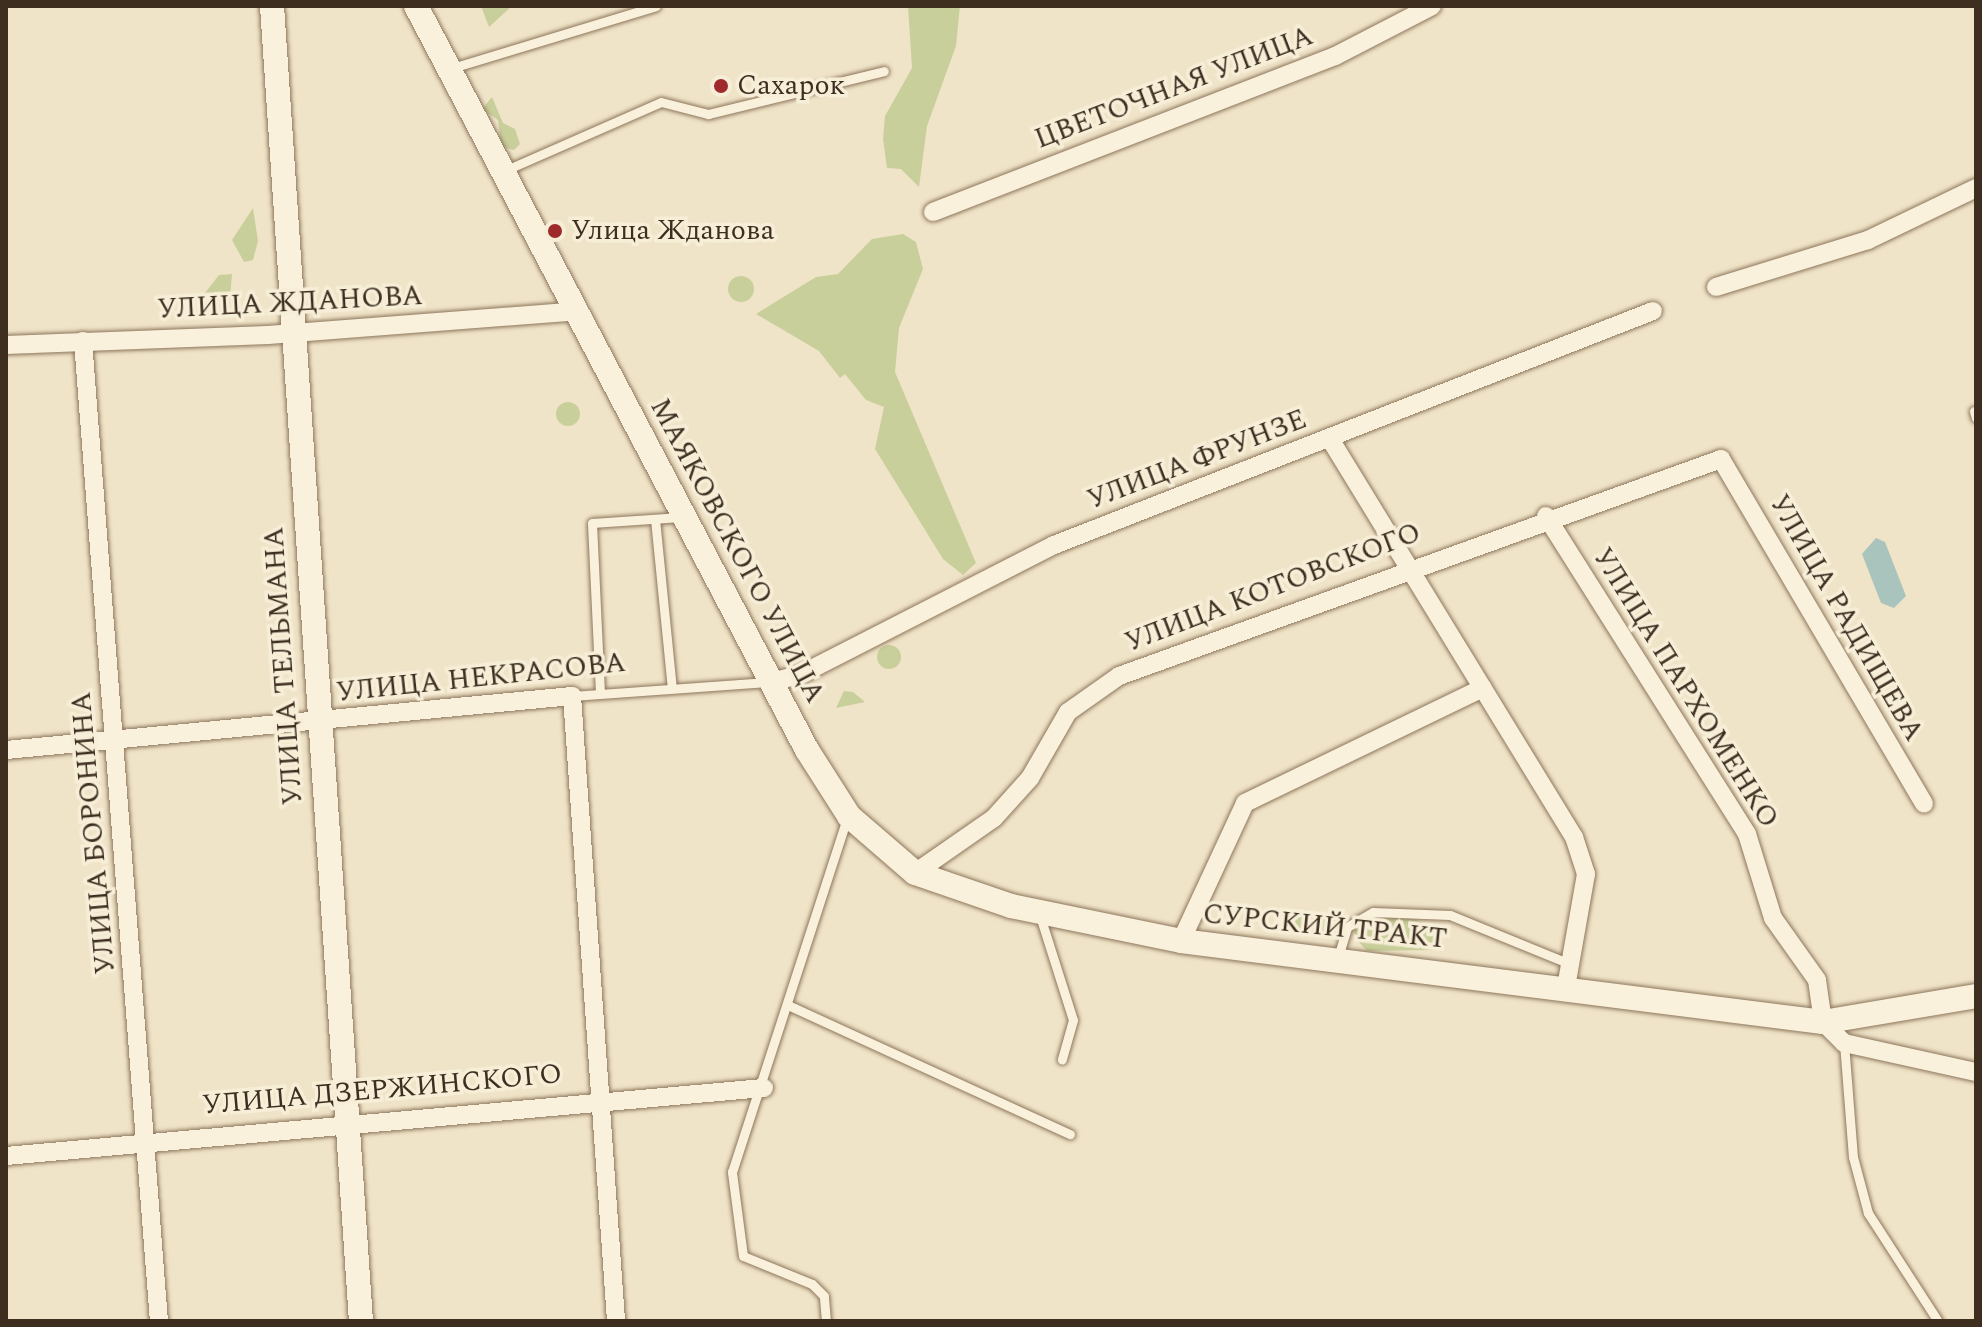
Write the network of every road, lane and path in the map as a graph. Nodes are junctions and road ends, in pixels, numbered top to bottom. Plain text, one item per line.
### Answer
1 (272, 6) edge
2 (416, 6) edge
3 (656, 6) edge
4 (1432, 6) edge
5 (449, 69) junction
6 (884, 71) dead end
7 (503, 171) junction
8 (1976, 188) edge
9 (933, 212) dead end
10 (1716, 287) dead end
11 (577, 311) junction
12 (1653, 311) dead end
13 (289, 334) junction
14 (83, 341) junction
15 (6, 345) edge
16 (1330, 439) junction
17 (1721, 459) joint
18 (1546, 516) junction
19 (684, 517) junction
20 (655, 519) junction
21 (1408, 566) junction
22 (771, 682) junction
23 (672, 688) junction
24 (1483, 688) junction
25 (600, 693) junction
26 (572, 696) junction
27 (318, 723) junction
28 (114, 740) junction
29 (6, 750) edge
30 (1924, 804) dead end
31 (849, 816) junction
32 (915, 873) junction
33 (1039, 912) junction
34 (1181, 941) junction
35 (1338, 957) junction
36 (1568, 975) junction
37 (1976, 996) edge
38 (790, 1006) junction
39 (1823, 1022) junction
40 (1844, 1043) junction
41 (1062, 1059) dead end
42 (1976, 1072) edge
43 (764, 1088) junction
44 (598, 1098) junction
45 (345, 1120) junction
46 (1070, 1134) dead end
47 (146, 1141) junction
48 (6, 1156) edge
49 (159, 1321) edge
50 (361, 1321) edge
51 (616, 1321) edge
52 (826, 1321) edge
53 (1938, 1321) edge

1 - 13 street, УЛИЦА ТЕЛЬМАНА
2 - 5 street, МАЯКОВСКОГО УЛИЦА
3 - 5 lane
4 - 9 street, ЦВЕТОЧНАЯ УЛИЦА
5 - 7 street, МАЯКОВСКОГО УЛИЦА
6 - 7 lane
7 - 11 street, МАЯКОВСКОГО УЛИЦА
8 - 10 street
11 - 13 street, УЛИЦА ЖДАНОВА
11 - 19 street, МАЯКОВСКОГО УЛИЦА
12 - 16 street, УЛИЦА ФРУНЗЕ
13 - 14 street, УЛИЦА ЖДАНОВА
13 - 27 street, УЛИЦА ТЕЛЬМАНА
14 - 15 street, УЛИЦА ЖДАНОВА
14 - 28 street, УЛИЦА БОРОНИНА
16 - 21 street
16 - 22 street, УЛИЦА ФРУНЗЕ
17 - 18 street, УЛИЦА КОТОВСКОГО
17 - 30 street, УЛИЦА РАДИЩЕВА
18 - 21 street, УЛИЦА КОТОВСКОГО
18 - 39 street, УЛИЦА ПАРХОМЕНКО
19 - 20 lane
19 - 22 street, МАЯКОВСКОГО УЛИЦА
20 - 23 lane
20 - 25 lane
21 - 24 street
21 - 32 street, УЛИЦА КОТОВСКОГО
22 - 23 lane, УЛИЦА НЕКРАСОВА
22 - 31 street, МАЯКОВСКОГО УЛИЦА
23 - 25 lane, УЛИЦА НЕКРАСОВА
24 - 34 street
24 - 36 street
25 - 26 lane, УЛИЦА НЕКРАСОВА
26 - 27 street, УЛИЦА НЕКРАСОВА
26 - 44 street
27 - 28 street, УЛИЦА НЕКРАСОВА
27 - 45 street, УЛИЦА ТЕЛЬМАНА
28 - 29 street, УЛИЦА НЕКРАСОВА
28 - 47 street, УЛИЦА БОРОНИНА
31 - 32 street, СУРСКИЙ ТРАКТ
31 - 38 lane
32 - 33 street, СУРСКИЙ ТРАКТ
33 - 34 street, СУРСКИЙ ТРАКТ
33 - 41 lane
34 - 35 street, СУРСКИЙ ТРАКТ
35 - 36 street, СУРСКИЙ ТРАКТ
35 - 36 lane
36 - 39 street, СУРСКИЙ ТРАКТ
37 - 39 street, СУРСКИЙ ТРАКТ
38 - 43 lane
38 - 46 lane
39 - 40 street
40 - 42 street
40 - 53 lane
43 - 44 street, УЛИЦА ДЗЕРЖИНСКОГО
43 - 52 lane
44 - 45 street, УЛИЦА ДЗЕРЖИНСКОГО
44 - 51 street
45 - 47 street, УЛИЦА ДЗЕРЖИНСКОГО
45 - 50 street, УЛИЦА ТЕЛЬМАНА
47 - 48 street, УЛИЦА ДЗЕРЖИНСКОГО
47 - 49 street, УЛИЦА БОРОНИНА

